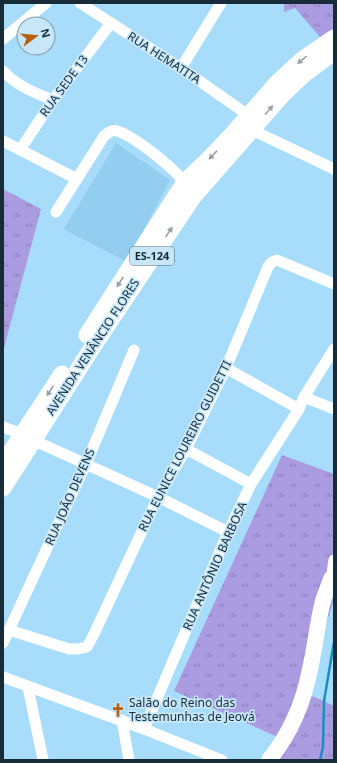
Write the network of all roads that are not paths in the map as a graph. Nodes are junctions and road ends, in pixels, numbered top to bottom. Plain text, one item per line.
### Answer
1 (46, 3) edge
2 (80, 3) edge
3 (221, 3) edge
4 (111, 23) junction
5 (334, 38) edge
6 (3, 39) edge
7 (334, 52) edge
8 (181, 68) junction
9 (3, 71) edge
10 (53, 100) junction
11 (250, 123) junction
12 (3, 141) edge
13 (20, 150) junction
14 (334, 170) edge
15 (78, 179) junction
16 (185, 182) junction
17 (193, 197) junction
18 (56, 212) dead end
19 (334, 284) edge
20 (334, 349) edge
21 (134, 350) dead end
22 (226, 368) junction
23 (304, 397) junction
24 (299, 409) junction
25 (334, 409) edge
26 (3, 427) edge
27 (28, 437) junction
28 (186, 449) junction
29 (3, 464) edge
30 (86, 464) junction
31 (251, 484) junction
32 (3, 488) edge
33 (158, 497) junction
34 (228, 532) junction
35 (334, 560) edge
36 (332, 578) edge
37 (9, 630) junction
38 (3, 643) edge
39 (3, 677) edge
40 (28, 687) junction
41 (122, 720) junction
42 (144, 729) junction
43 (43, 760) edge
44 (129, 760) edge
45 (222, 760) edge
46 (269, 760) edge

1 - 6 street
2 - 4 street, RUA HEMATITA
3 - 8 street
4 - 8 street, RUA HEMATITA
4 - 10 street, RUA SEDE 13
5 -> 11 main road, AVENIDA VENÂNCIO FLORES / ES-124
11 -> 7 main road, AVENIDA VENÂNCIO FLORES / ES-124
8 - 11 street, RUA HEMATITA
9 - 10 street
10 - 13 street, RUA SEDE 13
11 - 14 street
11 -> 16 main road, AVENIDA VENÂNCIO FLORES / ES-124
11 - 17 main road, AVENIDA VENÂNCIO FLORES / ES-124
12 - 13 street
13 - 15 street
15 - 16 street
15 - 18 street
16 - 17 street
16 -> 27 main road, AVENIDA VENÂNCIO FLORES / ES-124
27 -> 17 main road, AVENIDA VENÂNCIO FLORES / ES-124
19 - 22 street, RUA EUNICE LOUREIRO GUIDETTI
20 - 23 street, RUA ANTÔNIO BARBOSA
21 - 30 street, RUA JOÃO DEVENS
22 - 24 street
22 - 28 street, RUA EUNICE LOUREIRO GUIDETTI
23 - 24 street, RUA ANTÔNIO BARBOSA
23 - 25 street
24 - 31 street, RUA ANTÔNIO BARBOSA
26 - 27 street
27 - 29 main road, AVENIDA VENÂNCIO FLORES / ES-124
27 - 30 street
27 - 32 main road, AVENIDA VENÂNCIO FLORES / ES-124
28 - 31 street
28 - 33 street, RUA EUNICE LOUREIRO GUIDETTI
30 - 33 street
30 - 37 street, RUA JOÃO DEVENS
31 - 34 street, RUA ANTÔNIO BARBOSA
33 - 34 street
33 - 37 street, RUA EUNICE LOUREIRO GUIDETTI
34 - 42 street, RUA ANTÔNIO BARBOSA
35 - 36 street
36 - 46 street
37 - 38 street, RUA JOÃO DEVENS
39 - 40 street
40 - 41 street
40 - 43 street
41 - 42 street
41 - 44 street
42 - 45 street

